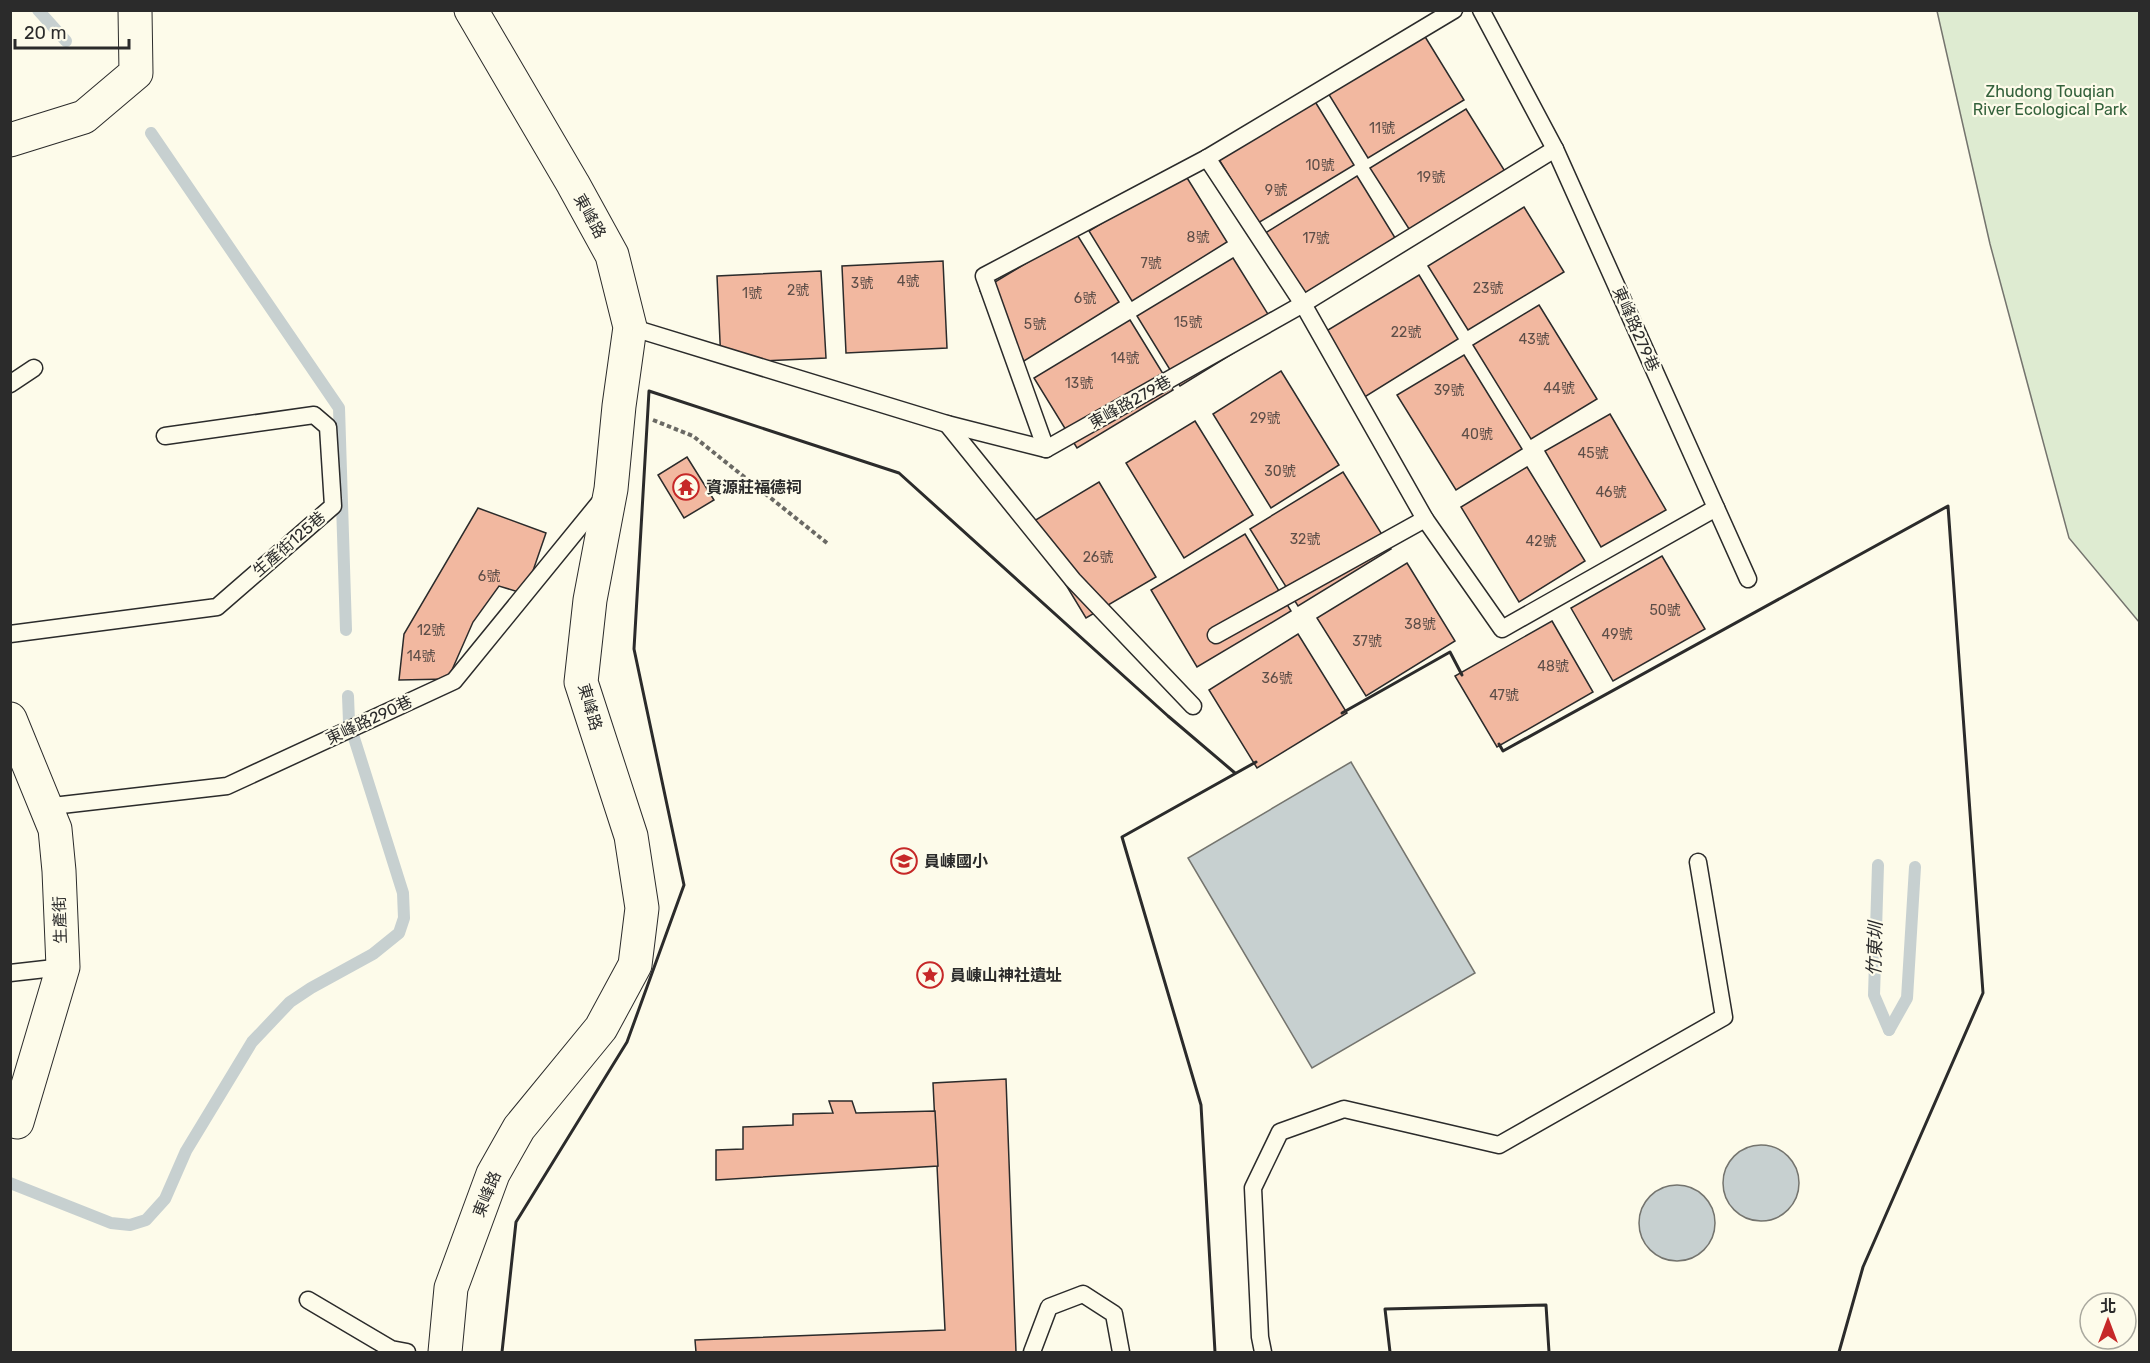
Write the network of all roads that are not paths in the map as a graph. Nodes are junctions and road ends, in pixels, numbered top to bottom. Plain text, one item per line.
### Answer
1 (135, 10) edge
2 (471, 10) edge
3 (1454, 10) edge
4 (1481, 10) edge
5 (10, 140) edge
6 (1555, 149) junction
7 (1207, 158) junction
8 (1303, 304) junction
9 (630, 327) junction
10 (34, 368) dead end
11 (10, 384) edge
12 (947, 424) junction
13 (165, 435) dead end
14 (1046, 449) junction
15 (611, 489) junction
16 (1716, 508) junction
17 (1425, 519) junction
18 (1748, 579) dead end
19 (10, 634) edge
20 (1216, 635) dead end
21 (1193, 706) dead end
22 (10, 719) edge
23 (44, 807) junction
24 (1698, 862) dead end
25 (63, 968) junction
26 (10, 974) edge
27 (17, 1122) dead end
28 (308, 1300) dead end
29 (407, 1353) edge
30 (445, 1353) edge
31 (1032, 1353) edge
32 (1120, 1353) edge
33 (1263, 1353) edge

1 - 5 main road
2 - 9 main road, 東峰路
3 - 7 lane
4 - 6 lane, 東峰路279巷
6 - 8 lane, 東峰路279巷
6 - 16 lane, 東峰路279巷
7 - 8 lane
7 - 14 lane
8 - 14 lane, 東峰路279巷
8 - 17 lane
9 - 12 lane
9 - 15 main road, 東峰路
10 - 11 lane
12 - 14 lane
12 - 21 lane
13 - 19 lane, 生產街125巷
15 - 23 lane, 東峰路290巷
15 - 30 main road, 東峰路
16 - 17 lane
16 - 18 lane, 東峰路279巷
17 - 20 lane
22 - 23 main road, 生產街
23 - 25 main road, 生產街
24 - 33 lane
25 - 26 lane
25 - 27 main road, 生產街
28 - 29 lane
31 - 32 lane

